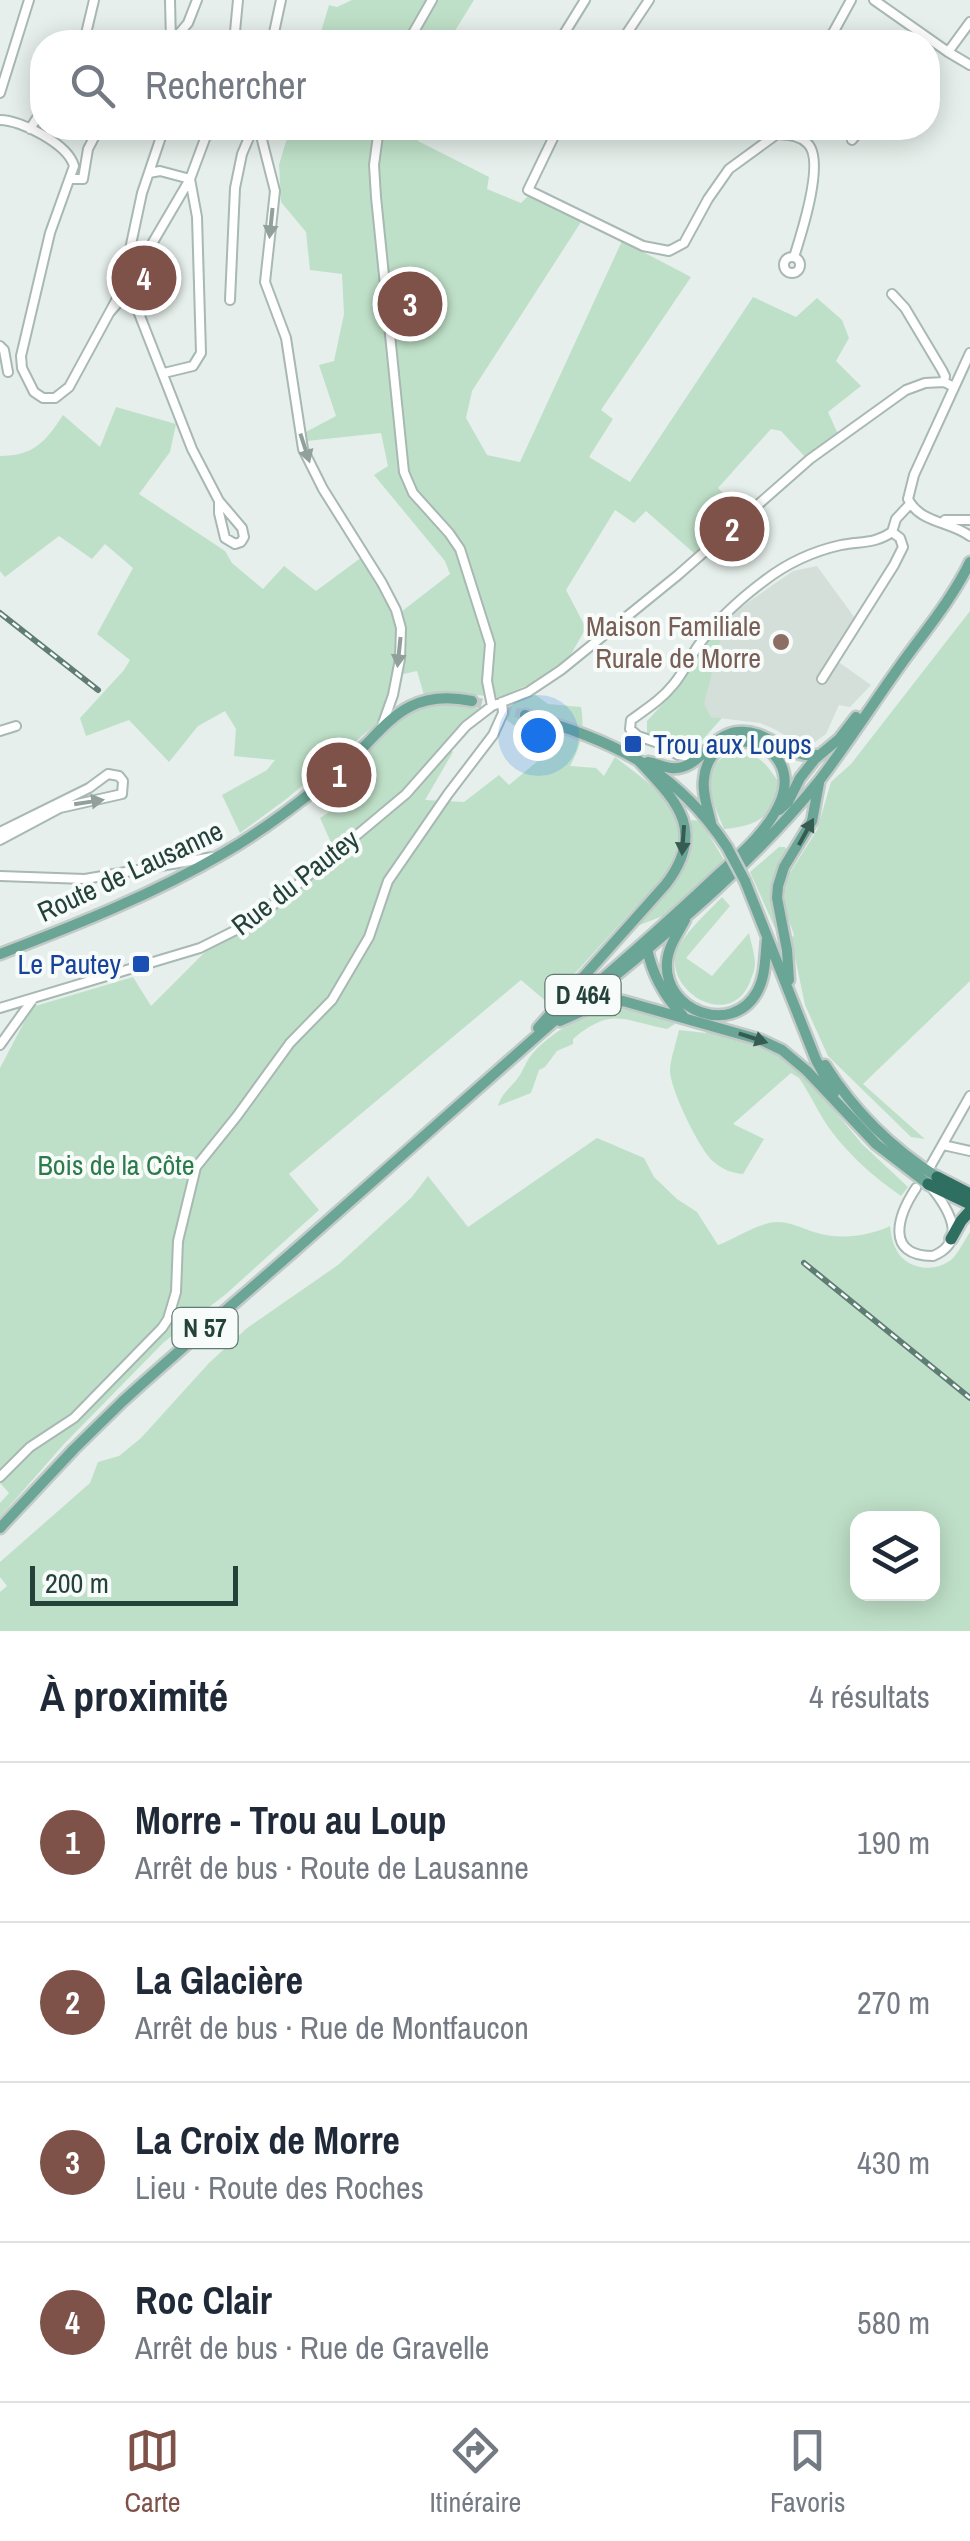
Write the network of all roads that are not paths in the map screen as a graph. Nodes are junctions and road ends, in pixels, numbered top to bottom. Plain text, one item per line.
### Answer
1 (29, 0) edge
2 (94, 0) edge
3 (170, 0) edge
4 (197, 0) edge
5 (238, 0) edge
6 (281, 0) edge
7 (432, 0) edge
8 (586, 0) edge
9 (649, 0) edge
10 (852, 0) edge
11 (874, 0) edge
12 (970, 22) edge
13 (87, 30) edge
14 (171, 30) edge
15 (182, 30) edge
16 (235, 30) edge
17 (275, 30) edge
18 (415, 30) edge
19 (566, 30) edge
20 (629, 30) edge
21 (835, 30) edge
22 (913, 30) edge
23 (940, 47) edge
24 (948, 52) junction
25 (970, 65) edge
26 (0, 93) edge
27 (0, 120) edge
28 (30, 129) edge
29 (48, 140) edge
30 (93, 140) edge
31 (160, 140) edge
32 (204, 140) edge
33 (250, 140) edge
34 (260, 140) edge
35 (377, 140) edge
36 (552, 140) edge
37 (767, 140) edge
38 (802, 140) edge
39 (150, 173) junction
40 (70, 179) junction
41 (190, 179) junction
42 (794, 257) dead end
43 (125, 290) junction
44 (892, 294) dead end
45 (230, 300) dead end
46 (0, 346) edge
47 (970, 353) edge
48 (8, 372) dead end
49 (164, 373) junction
50 (944, 382) junction
51 (954, 387) junction
52 (219, 501) junction
53 (910, 504) junction
54 (940, 520) junction
55 (970, 520) edge
56 (892, 532) junction
57 (970, 536) edge
58 (970, 562) edge
59 (904, 660) junction
60 (822, 679) dead end
61 (393, 696) junction
62 (472, 701) tunnel mouth
63 (502, 702) junction
64 (492, 706) junction
65 (406, 708) junction
66 (525, 715) tunnel mouth
67 (16, 726) dead end
68 (382, 726) junction
69 (0, 731) edge
70 (670, 750) junction
71 (702, 753) junction
72 (796, 754) junction
73 (819, 755) junction
74 (638, 759) junction
75 (664, 766) junction
76 (806, 770) junction
77 (819, 780) junction
78 (808, 793) junction
79 (774, 814) junction
80 (25, 823) junction
81 (712, 823) junction
82 (0, 832) edge
83 (0, 840) edge
84 (219, 856) junction
85 (0, 876) edge
86 (688, 914) junction
87 (767, 936) junction
88 (648, 944) junction
89 (0, 954) edge
90 (789, 991) junction
91 (33, 999) junction
92 (0, 1008) edge
93 (684, 1017) junction
94 (560, 1021) junction
95 (808, 1039) junction
96 (0, 1045) edge
97 (518, 1053) junction
98 (492, 1078) junction
99 (970, 1096) edge
100 (848, 1115) junction
101 (943, 1145) junction
102 (970, 1151) edge
103 (928, 1179) junction
104 (970, 1194) edge
105 (970, 1208) edge
106 (952, 1239) junction
107 (0, 1477) edge
108 (0, 1528) edge

1 - 26 street
2 - 13 street
3 - 14 street
4 - 15 street
5 - 16 street
6 - 17 street
7 - 18 street
8 - 19 street
9 - 20 street
10 - 21 street
11 - 22 street
12 - 24 street
23 - 24 street
24 - 25 street
27 - 28 street
29 - 40 street
30 - 40 street
31 - 39 street
32 - 41 street
33 - 45 street
34 -> 61 street
35 - 64 street
36 - 37 street
38 - 42 street
39 - 41 street
39 - 43 street
40 - 43 street
41 - 43 street
41 - 49 street
43 - 49 street
44 - 50 street
46 - 48 street
47 - 51 street
49 - 52 street
50 - 51 street
50 - 63 street, Rue du Pautey
51 - 53 street
52 - 52 street
53 - 54 street
53 - 56 street
54 - 55 street
54 - 57 street
56 - 60 street
56 - 70 street
58 - 59 main road, D 464
59 - 73 main road, D 464
59 - 77 main road, D 464
61 - 65 street
61 - 68 street
62 - 65 main road, Route de Lausanne
63 - 64 street, Rue du Pautey
63 - 107 street
64 - 91 street, Rue du Pautey
65 - 68 main road, Route de Lausanne
66 - 74 main road
67 - 69 street
68 - 84 main road, Route de Lausanne
70 - 71 street
70 - 75 street
71 - 72 main road
71 - 75 main road
72 - 73 main road
72 - 76 main road
73 - 76 main road, D 464
74 - 75 main road
74 - 81 main road
74 -> 97 main road
76 - 78 main road
76 - 79 main road, D 464
77 - 78 main road, D 464
90 -> 77 main road
78 - 86 main road, D 464
79 - 81 main road
79 - 88 main road, D 464
80 -> 80 street
80 - 82 street
80 - 83 street
81 - 87 main road, N 57, bridge
84 - 85 street
84 - 89 main road, Route de Lausanne
86 - 87 main road
86 - 88 main road, D 464
87 - 90 main road, N 57
88 - 93 main road
88 - 94 main road, D 464
88 - 97 main road, D 464
90 - 95 main road, N 57
91 - 92 street, Rue du Pautey
91 - 96 street
93 - 94 main road, N 57
93 -> 100 main road, N 57
94 - 98 main road, N 57
95 - 100 main road, N 57
95 - 103 main road, N 57
97 - 98 main road, D 464
98 - 108 main road, N 57
99 - 101 street
100 - 103 main road, N 57
101 - 102 street
101 - 103 street
103 - 104 highway, N 57
103 - 105 highway, N 57
103 - 106 street
103 - 106 street
105 - 106 highway

